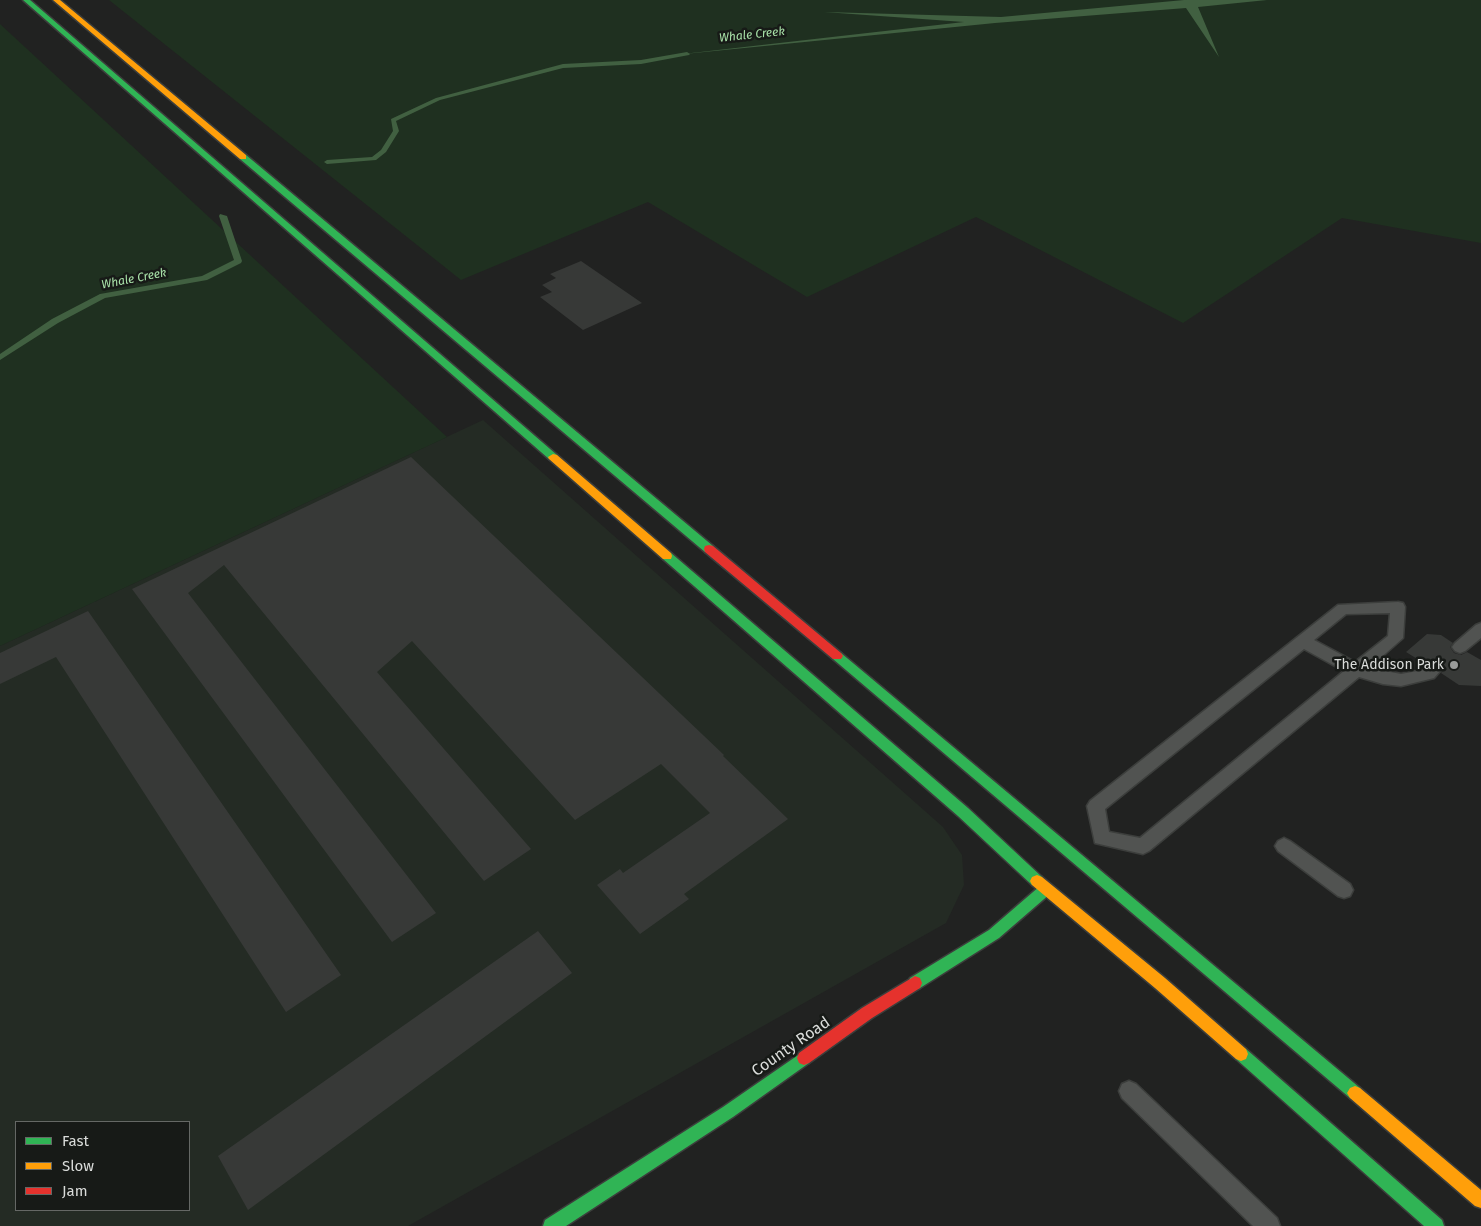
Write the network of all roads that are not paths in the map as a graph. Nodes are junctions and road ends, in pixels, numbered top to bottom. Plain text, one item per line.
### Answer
1 (26, 0) edge
2 (56, 0) edge
3 (1481, 629) edge
4 (1303, 641) junction
5 (1460, 647) dead end
6 (1434, 669) dead end
7 (1356, 670) junction
8 (1102, 838) junction
9 (1284, 846) dead end
10 (1074, 861) junction
11 (1049, 886) junction
12 (1344, 890) dead end
13 (1129, 1091) dead end
14 (1481, 1200) edge
15 (550, 1226) edge
16 (1269, 1226) edge
17 (1436, 1226) edge

1 - 11 main road
2 - 10 main road
3 - 5 lane
4 - 7 lane
4 - 7 lane
4 - 8 lane
6 - 7 lane
7 - 8 lane
8 - 10 lane
9 - 12 lane
10 - 14 main road
11 - 15 main road, County Road
11 - 17 main road
13 - 16 lane

